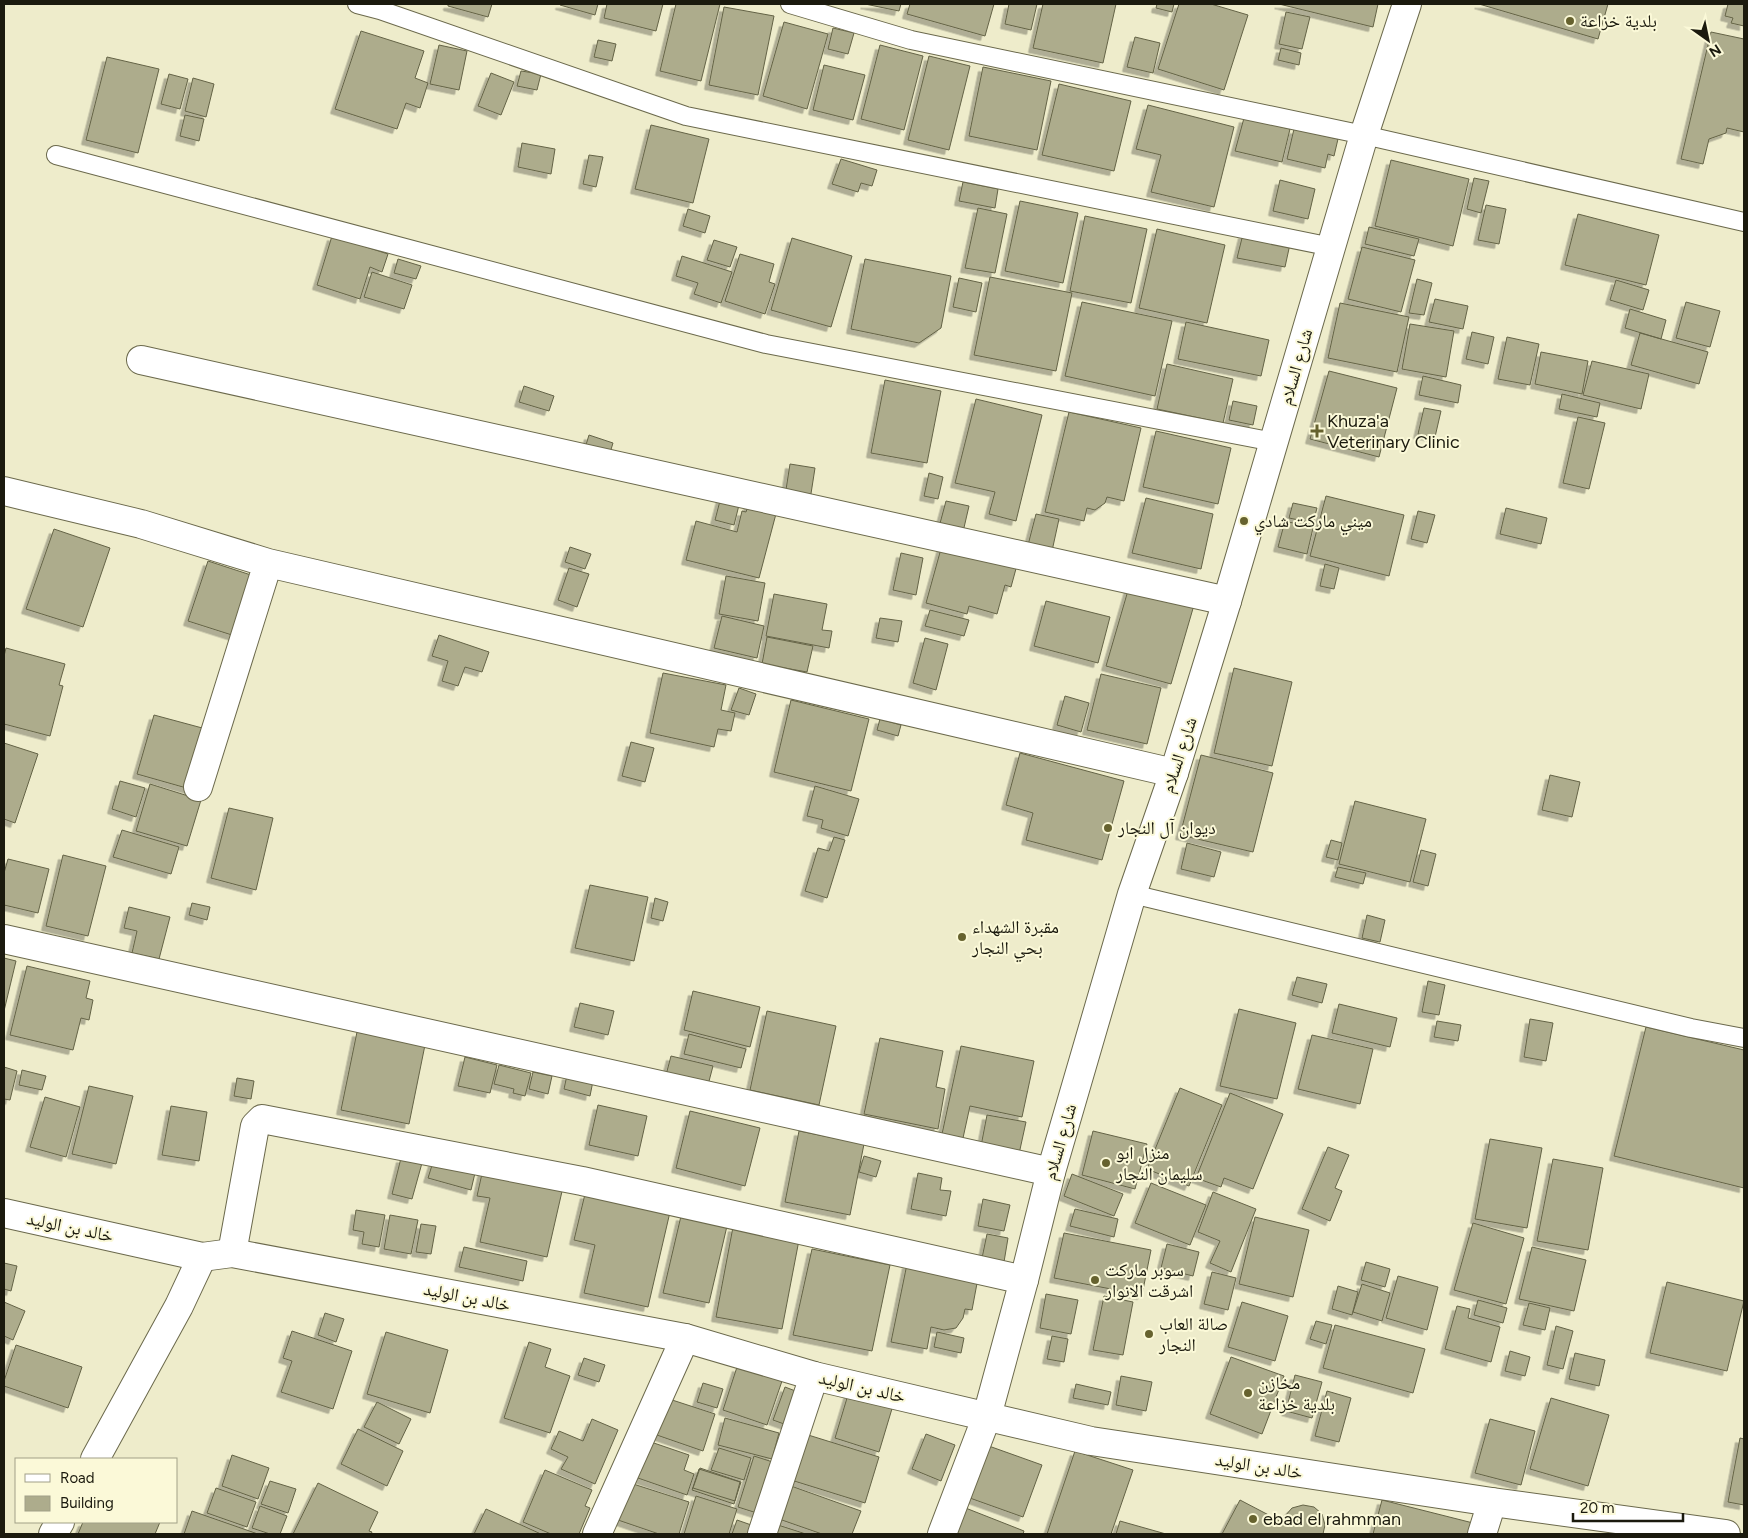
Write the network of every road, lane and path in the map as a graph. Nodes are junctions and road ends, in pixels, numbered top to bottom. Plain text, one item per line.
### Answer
1 (357, 4) edge
2 (790, 4) edge
3 (1407, 4) edge
4 (1364, 135) junction
5 (56, 155) dead end
6 (1744, 222) edge
7 (1332, 247) junction
8 (141, 360) dead end
9 (1274, 442) junction
10 (4, 491) edge
11 (268, 563) junction
12 (1227, 601) junction
13 (1174, 773) junction
14 (198, 788) dead end
15 (1132, 894) junction
16 (4, 938) edge
17 (1744, 1038) edge
18 (1050, 1172) junction
19 (4, 1213) edge
20 (232, 1253) junction
21 (202, 1257) junction
22 (1024, 1280) junction
23 (685, 1338) junction
24 (814, 1376) junction
25 (987, 1416) junction
26 (96, 1458) edge
27 (1492, 1502) junction
28 (59, 1523) edge
29 (53, 1534) edge
30 (597, 1534) edge
31 (762, 1534) edge
32 (942, 1534) edge
33 (1482, 1534) edge
34 (1726, 1534) edge

1 - 7 lane
2 - 4 lane
3 - 4 street, شارع السلام
4 - 6 lane
4 - 7 street, شارع السلام
5 - 9 lane
7 - 9 street, شارع السلام
8 - 12 street
9 - 12 street, شارع السلام
10 - 11 street
11 - 13 street
11 - 14 street
12 - 13 street, شارع السلام
13 - 15 street, شارع السلام
15 - 17 lane
15 - 18 street, شارع السلام
16 - 18 street
18 - 22 street, شارع السلام
19 - 21 street, خالد بن الوليد
20 - 21 street, خالد بن الوليد
20 - 22 street
20 - 23 street, خالد بن الوليد
21 - 26 street
22 - 25 street, شارع السلام
23 - 24 street, خالد بن الوليد
23 - 30 street
24 - 25 street, خالد بن الوليد
24 - 31 street
25 - 27 street, خالد بن الوليد
25 - 32 street, شارع السلام
27 - 33 street
27 - 34 street, خالد بن الوليد
28 - 29 street

